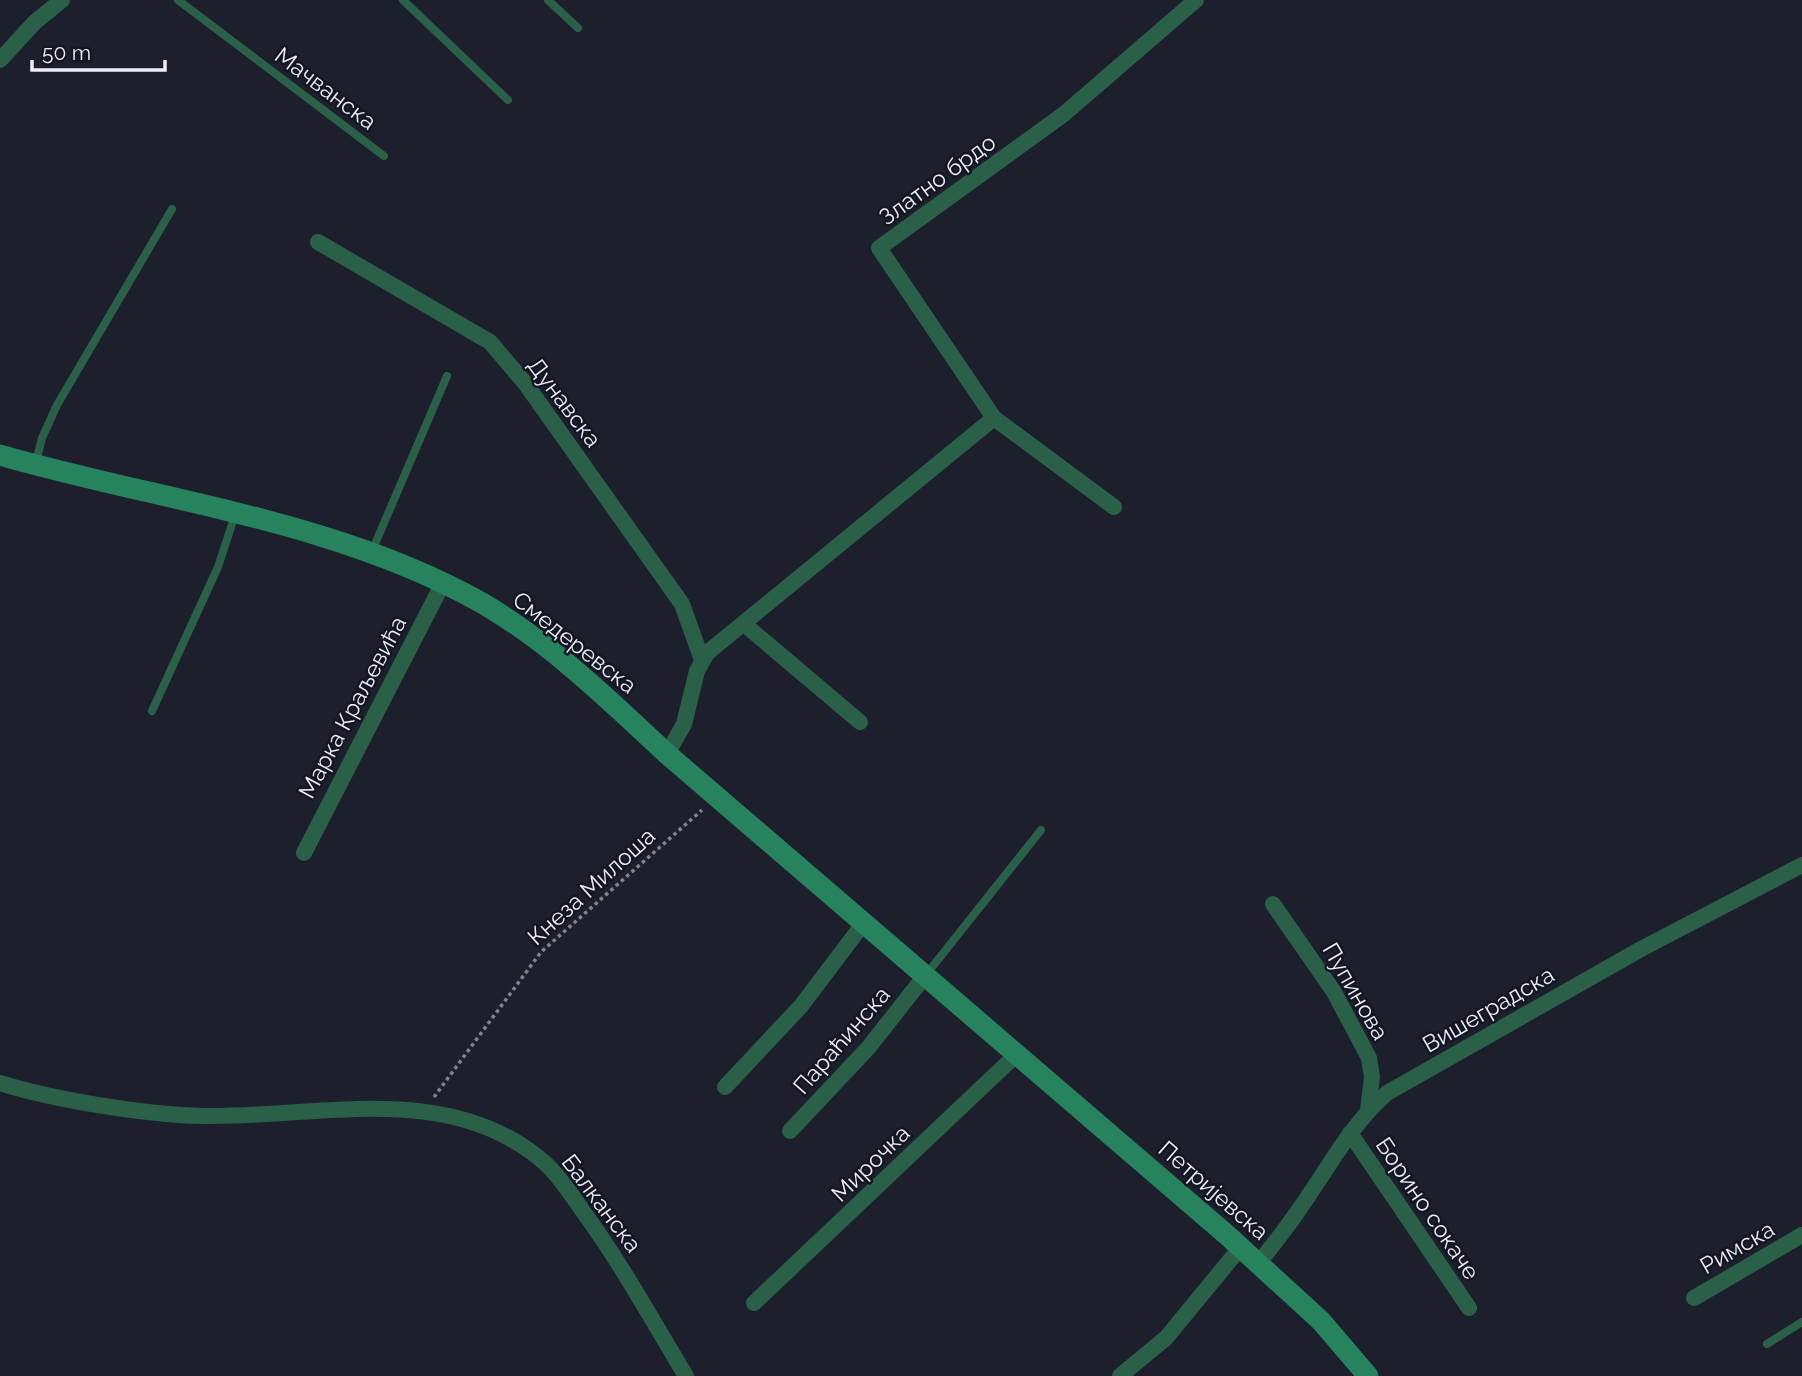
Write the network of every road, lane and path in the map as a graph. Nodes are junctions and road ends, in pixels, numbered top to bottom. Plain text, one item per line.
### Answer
1 (62, 0) edge
2 (178, 0) edge
3 (403, 0) edge
4 (548, 0) edge
5 (1196, 0) edge
6 (578, 28) dead end
7 (1, 57) edge
8 (508, 100) dead end
9 (384, 156) dead end
10 (172, 209) dead end
11 (318, 242) dead end
12 (447, 376) dead end
13 (994, 418) junction
14 (0, 455) edge
15 (35, 465) junction
16 (1114, 507) dead end
17 (235, 514) junction
18 (371, 553) junction
19 (443, 583) junction
20 (744, 624) junction
21 (702, 660) junction
22 (152, 711) dead end
23 (860, 722) dead end
24 (667, 754) junction
25 (717, 797) junction
26 (1041, 830) dead end
27 (304, 853) dead end
28 (1802, 865) edge
29 (1273, 904) dead end
30 (863, 924) junction
31 (924, 977) junction
32 (1016, 1055) junction
33 (0, 1083) edge
34 (726, 1087) dead end
35 (424, 1110) junction
36 (1368, 1110) junction
37 (790, 1131) dead end
38 (1350, 1133) junction
39 (1802, 1235) edge
40 (1240, 1248) junction
41 (1258, 1264) junction
42 (1694, 1298) dead end
43 (754, 1303) dead end
44 (1469, 1308) dead end
45 (1802, 1322) edge
46 (1767, 1344) dead end
47 (685, 1376) edge
48 (1120, 1376) edge
49 (1368, 1376) edge

1 - 7 street
2 - 9 lane, Мачванска
3 - 8 lane
4 - 6 lane
5 - 13 street, Златно брдо
10 - 15 lane
11 - 21 street, Дунавска
12 - 18 lane
13 - 16 street, Златно брдо
13 - 20 street
14 - 15 main road, Смедеревска
15 - 17 main road, Смедеревска
17 - 18 main road, Смедеревска
17 - 22 lane
18 - 19 main road, Смедеревска
19 - 24 main road, Смедеревска
19 - 27 street, Марка Краљевића
20 - 21 street
20 - 23 street
21 - 24 street
24 - 25 main road, Смедеревска
25 - 30 main road, Смедеревска
25 - 35 path, Кнеза Милоша
26 - 31 lane
28 - 36 street, Вишеградска
29 - 36 street, Пупинова
30 - 31 main road, Смедеревска
30 - 34 street
31 - 32 main road, Смедеревска
31 - 37 street, Параћинска
32 - 40 main road, Петријевска
32 - 43 street, Мирочка
33 - 35 street, Балканска
35 - 47 street, Балканска
36 - 38 street, Вишеградска
38 - 41 street, Вишеградска
38 - 44 street, Борино сокаче
39 - 42 street, Римска
40 - 41 main road, Петријевска
40 - 48 street
41 - 49 main road, Петријевска
45 - 46 lane

